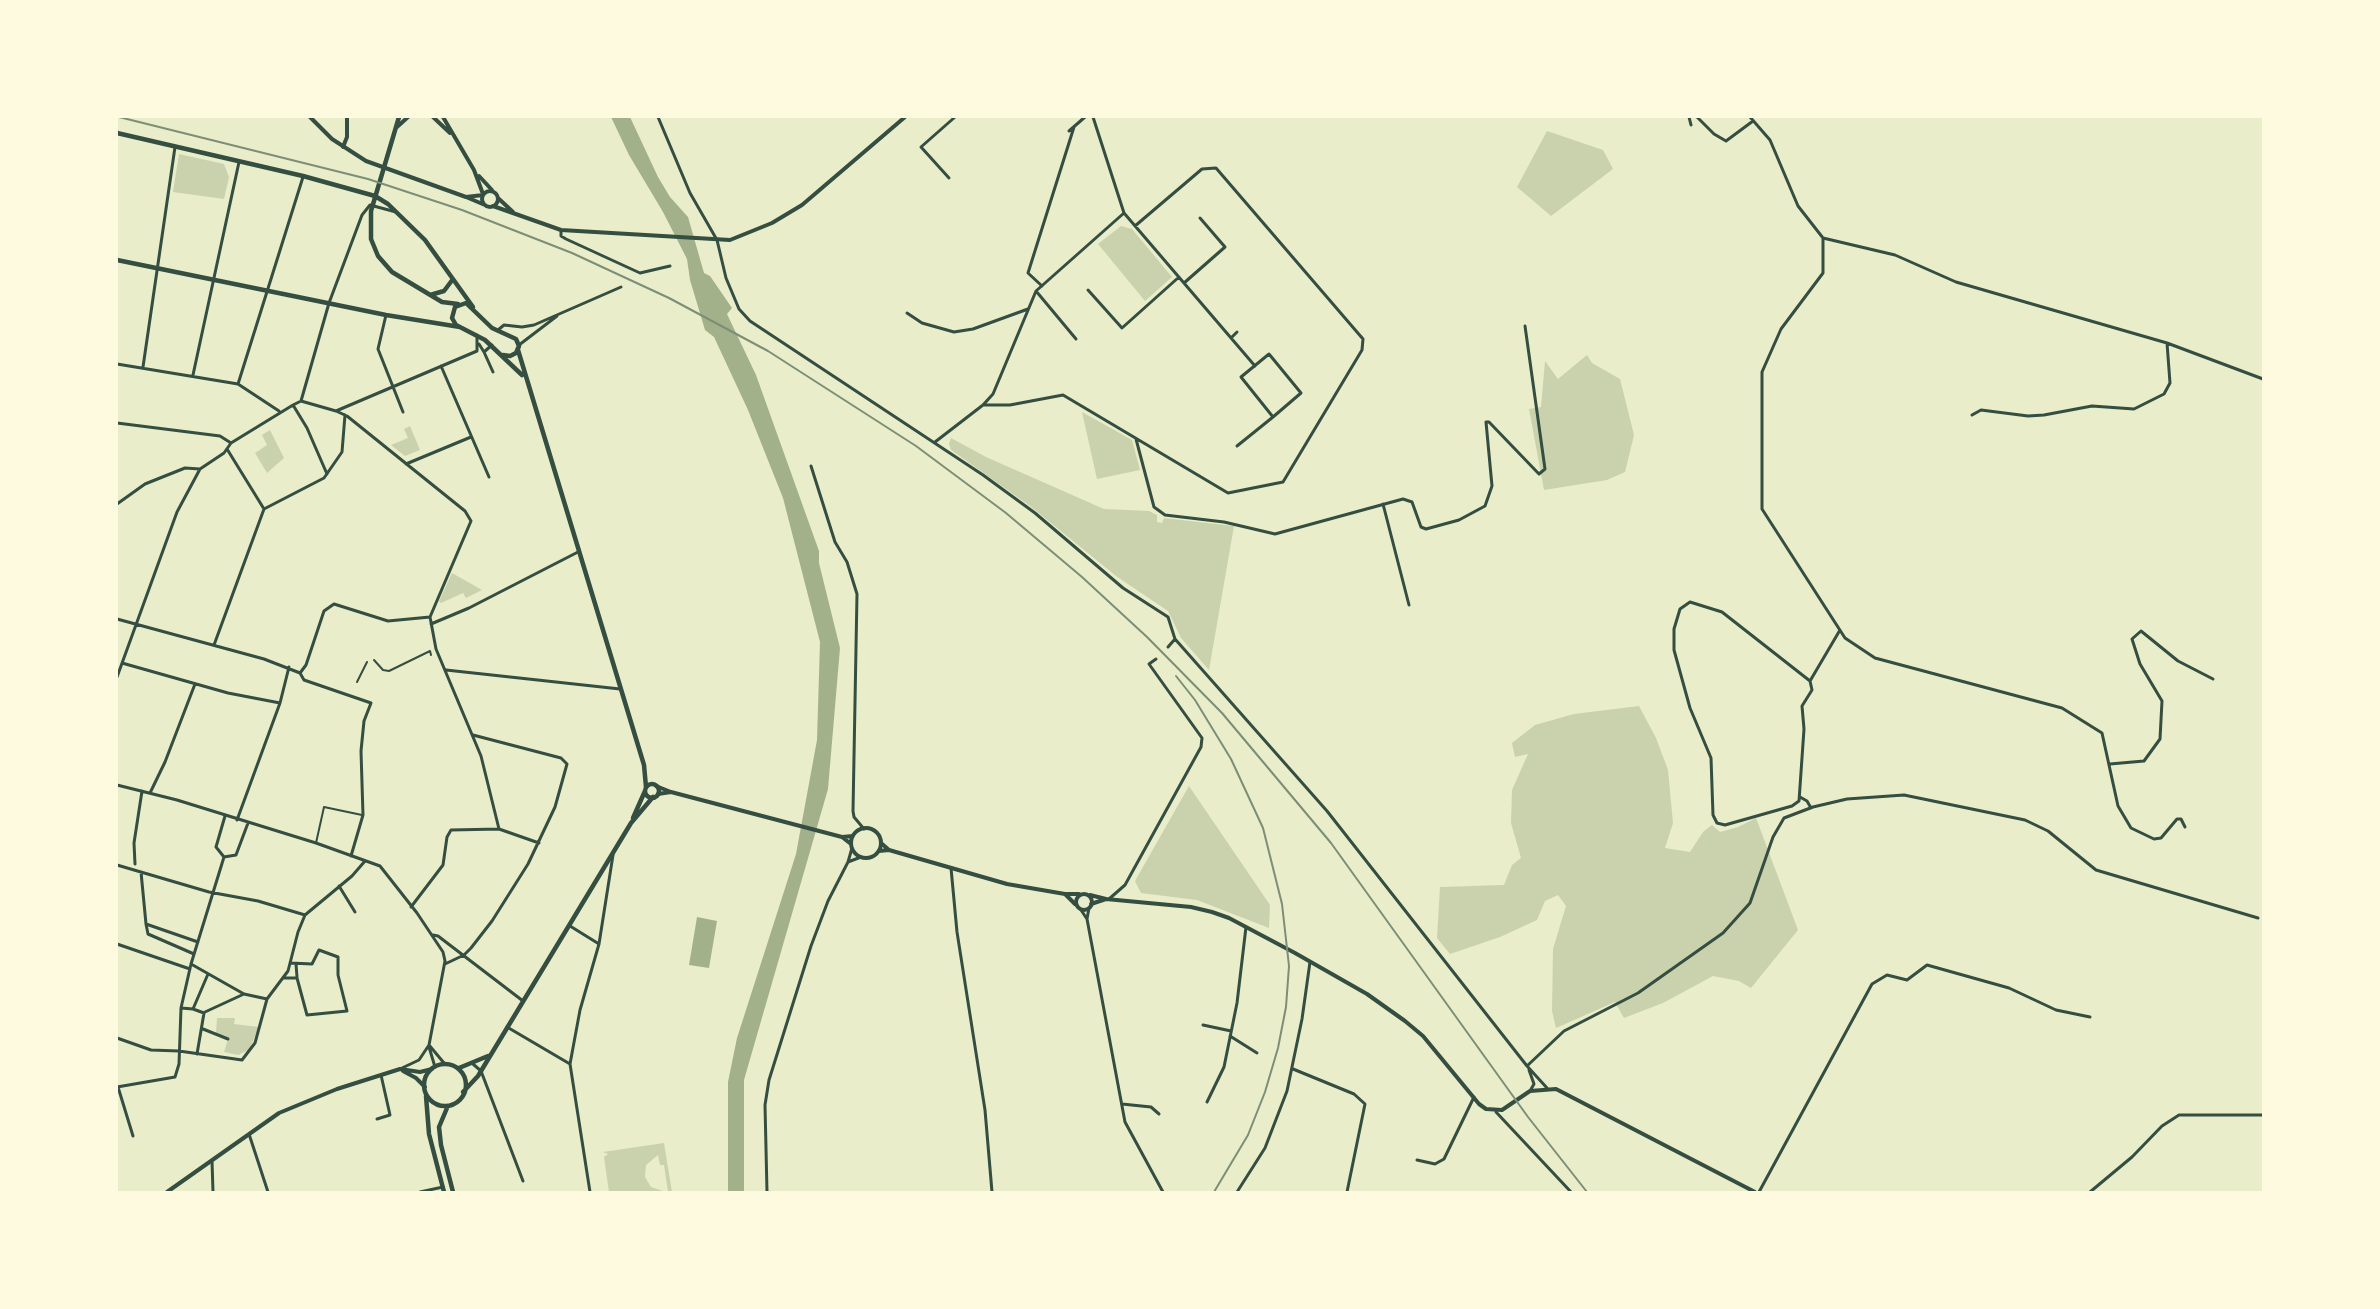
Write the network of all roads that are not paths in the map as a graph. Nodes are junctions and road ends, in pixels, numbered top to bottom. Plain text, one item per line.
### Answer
1 (310, 117) edge
2 (347, 117) edge
3 (394, 117) edge
4 (399, 117) edge
5 (408, 117) edge
6 (433, 117) edge
7 (443, 117) edge
8 (658, 117) edge
9 (956, 117) edge
10 (1085, 117) edge
11 (1094, 117) edge
12 (1689, 117) edge
13 (1697, 117) edge
14 (1750, 117) edge
15 (902, 118) edge
16 (1753, 121) junction
17 (1691, 125) dead end
18 (1074, 127) junction
19 (396, 128) junction
20 (1069, 131) dead end
21 (117, 134) edge
22 (454, 138) junction
23 (175, 147) junction
24 (343, 147) junction
25 (239, 162) junction
26 (474, 171) junction
27 (303, 176) junction
28 (949, 178) dead end
29 (492, 191) junction
30 (483, 194) junction
31 (466, 197) junction
32 (498, 198) junction
33 (486, 206) junction
34 (493, 206) junction
35 (399, 213) junction
36 (1124, 213) junction
37 (516, 215) junction
38 (1200, 218) dead end
39 (1135, 226) junction
40 (561, 230) junction
41 (1823, 238) junction
42 (717, 240) junction
43 (117, 260) edge
44 (670, 266) dead end
45 (158, 268) junction
46 (1179, 277) junction
47 (213, 279) junction
48 (453, 279) junction
49 (1184, 283) junction
50 (1042, 286) junction
51 (621, 287) dead end
52 (1088, 290) dead end
53 (268, 291) junction
54 (1035, 291) junction
55 (428, 294) junction
56 (442, 302) junction
57 (330, 303) junction
58 (458, 304) junction
59 (473, 307) junction
60 (1028, 309) junction
61 (560, 313) junction
62 (907, 313) dead end
63 (386, 315) junction
64 (452, 316) junction
65 (512, 326) junction
66 (1525, 326) dead end
67 (460, 327) junction
68 (497, 331) junction
69 (1237, 332) dead end
70 (477, 335) junction
71 (509, 335) junction
72 (1231, 338) junction
73 (1076, 339) dead end
74 (478, 342) junction
75 (2167, 344) junction
76 (492, 345) junction
77 (518, 348) junction
78 (484, 352) junction
79 (503, 355) junction
80 (117, 364) edge
81 (440, 366) junction
82 (1255, 366) junction
83 (143, 367) junction
84 (494, 372) dead end
85 (193, 375) junction
86 (524, 378) junction
87 (2263, 379) edge
88 (238, 384) junction
89 (392, 385) junction
90 (301, 401) junction
91 (292, 405) junction
92 (983, 405) junction
93 (279, 411) junction
94 (336, 411) junction
95 (403, 412) dead end
96 (345, 415) junction
97 (1972, 415) dead end
98 (1273, 417) junction
99 (117, 423) edge
100 (471, 437) junction
101 (1137, 439) junction
102 (935, 442) junction
103 (231, 444) junction
104 (1237, 446) dead end
105 (227, 449) junction
106 (406, 464) junction
107 (811, 466) dead end
108 (200, 469) junction
109 (327, 474) junction
110 (489, 477) dead end
111 (117, 504) edge
112 (1383, 504) junction
113 (264, 509) junction
114 (578, 552) junction
115 (1409, 605) dead end
116 (430, 617) junction
117 (117, 619) edge
118 (430, 624) junction
119 (135, 625) junction
120 (1840, 630) junction
121 (1175, 639) junction
122 (214, 645) junction
123 (1168, 647) dead end
124 (431, 655) dead end
125 (1156, 659) dead end
126 (374, 660) dead end
127 (367, 662) dead end
128 (122, 663) junction
129 (289, 667) junction
130 (446, 669) junction
131 (300, 673) junction
132 (117, 677) edge
133 (2213, 679) dead end
134 (1810, 681) junction
135 (357, 682) dead end
136 (195, 684) junction
137 (620, 689) junction
138 (280, 703) junction
139 (472, 735) junction
140 (2110, 764) junction
141 (644, 768) junction
142 (117, 785) edge
143 (655, 785) junction
144 (646, 789) junction
145 (142, 791) junction
146 (671, 792) junction
147 (150, 793) junction
148 (656, 796) junction
149 (1800, 797) junction
150 (1811, 808) junction
151 (363, 815) junction
152 (225, 816) junction
153 (237, 820) junction
154 (248, 823) junction
155 (631, 823) junction
156 (2186, 827) dead end
157 (499, 829) junction
158 (864, 829) junction
159 (853, 836) junction
160 (841, 837) junction
161 (316, 843) junction
162 (540, 843) junction
163 (880, 843) junction
164 (851, 846) junction
165 (613, 850) junction
166 (889, 850) junction
167 (878, 851) junction
168 (351, 856) junction
169 (224, 857) junction
170 (861, 857) junction
171 (365, 861) junction
172 (848, 862) junction
173 (135, 864) joint
174 (117, 865) edge
175 (951, 866) junction
176 (135, 870) junction
177 (141, 872) junction
178 (339, 886) junction
179 (212, 892) junction
180 (1065, 894) junction
181 (1080, 894) junction
182 (1087, 894) junction
183 (1108, 899) junction
184 (1076, 904) junction
185 (1090, 906) junction
186 (411, 907) junction
187 (1081, 910) junction
188 (355, 912) dead end
189 (305, 915) junction
190 (2258, 918) dead end
191 (1088, 919) junction
192 (146, 924) junction
193 (569, 925) junction
194 (1246, 927) junction
195 (432, 935) junction
196 (198, 942) junction
197 (117, 944) edge
198 (599, 944) junction
199 (194, 954) junction
200 (464, 955) junction
201 (1310, 962) junction
202 (290, 963) junction
203 (296, 964) junction
204 (445, 964) junction
205 (190, 967) junction
206 (208, 974) junction
207 (284, 978) junction
208 (297, 978) junction
209 (244, 994) junction
210 (267, 999) junction
211 (523, 1001) junction
212 (181, 1008) junction
213 (193, 1010) junction
214 (204, 1013) junction
215 (2090, 1017) dead end
216 (1203, 1025) dead end
217 (507, 1027) junction
218 (203, 1029) junction
219 (1231, 1033) junction
220 (117, 1038) edge
221 (228, 1040) dead end
222 (429, 1045) junction
223 (178, 1051) junction
224 (1257, 1053) dead end
225 (197, 1054) junction
226 (490, 1054) junction
227 (444, 1063) junction
228 (473, 1064) junction
229 (570, 1064) junction
230 (1527, 1066) junction
231 (433, 1068) junction
232 (459, 1068) junction
233 (400, 1069) junction
234 (1293, 1069) junction
235 (481, 1071) junction
236 (381, 1075) junction
237 (118, 1087) edge
238 (1549, 1088) junction
239 (425, 1090) junction
240 (1530, 1091) junction
241 (463, 1092) junction
242 (1474, 1097) junction
243 (1207, 1102) dead end
244 (1122, 1104) junction
245 (447, 1108) junction
246 (1496, 1112) junction
247 (1159, 1114) dead end
248 (2263, 1114) edge
249 (377, 1119) dead end
250 (249, 1134) junction
251 (133, 1136) dead end
252 (212, 1159) junction
253 (1417, 1160) dead end
254 (523, 1181) dead end
255 (444, 1190) edge
256 (167, 1192) edge
257 (213, 1192) edge
258 (268, 1192) edge
259 (420, 1192) edge
260 (453, 1192) edge
261 (590, 1192) edge
262 (767, 1192) edge
263 (992, 1192) edge
264 (1163, 1192) edge
265 (1237, 1192) edge
266 (1347, 1192) edge
267 (1571, 1192) edge
268 (1757, 1192) edge
269 (2090, 1192) edge

1 - 24 street
2 - 24 street
3 - 19 street
4 - 19 main road
5 - 19 street
6 - 22 street
7 - 22 street
8 - 42 street
9 - 28 street
10 - 18 street
11 - 36 street
12 - 17 street
13 - 16 street
14 - 16 street
15 - 42 street
16 - 41 street
18 - 20 street
18 - 50 street
19 - 55 main road
21 - 23 main road
22 - 26 street
23 - 25 main road
23 - 45 street
24 - 31 street
25 - 27 main road
25 - 47 street
26 - 29 street
26 - 30 street
27 - 35 main road
27 - 53 street
29 - 30 street
29 - 32 street
30 - 31 street
30 - 33 street
31 - 33 street
32 - 34 street
32 - 37 street
33 - 34 street
34 - 37 street
35 - 48 main road
35 - 57 street
36 - 39 street
36 - 50 street
37 - 40 street
38 - 49 street
39 - 46 street
39 - 101 street
40 - 42 street
40 - 44 street
41 - 75 street
41 - 120 street
42 - 102 street
43 - 45 main road
45 - 47 main road
45 - 83 street
46 - 49 street
46 - 52 street
47 - 53 main road
47 - 85 street
48 - 55 main road
48 - 59 main road
49 - 72 street
50 - 54 street
51 - 61 street
53 - 57 main road
53 - 88 street
54 - 60 street
54 - 73 street
55 - 56 main road
56 - 58 main road
56 - 64 main road
57 - 63 main road
57 - 90 street
58 - 59 main road
58 - 64 main road
59 - 68 main road
60 - 62 street
60 - 92 street
61 - 65 street
61 - 77 street
63 - 67 main road
63 - 89 street
64 - 67 main road
65 - 68 street
65 - 71 street
66 - 112 street
67 - 70 main road
68 - 71 main road
69 - 72 street
70 - 74 street
70 - 76 main road
71 - 77 main road
72 - 82 street
74 - 78 street
74 - 81 street
75 - 87 street
75 - 97 street
76 - 78 street
76 - 79 main road
77 - 79 main road
77 - 86 main road
78 - 84 street
79 - 86 main road
80 - 83 street
81 - 89 street
81 - 100 street
82 - 98 street
82 - 98 street
83 - 85 street
85 - 88 street
86 - 114 main road
88 - 93 street
89 - 94 street
89 - 95 street
90 - 91 street
90 - 94 street
91 - 93 street
91 - 109 street
92 - 101 street
92 - 102 street
93 - 103 street
94 - 96 street
96 - 106 street
96 - 109 street
98 - 104 street
99 - 103 street
100 - 106 street
100 - 110 street
101 - 112 street
102 - 121 street
103 - 105 street
105 - 108 street
105 - 113 street
106 - 116 street
107 - 158 street
108 - 111 street
108 - 119 street
109 - 113 street
112 - 115 street
113 - 122 street
114 - 118 street
114 - 137 main road
116 - 118 street
116 - 131 street
117 - 119 street
118 - 130 street
119 - 122 street
119 - 128 street
120 - 134 street
120 - 140 street
121 - 123 street
121 - 230 street
122 - 129 street
124 - 126 street
125 - 183 street
127 - 135 street
128 - 132 street
128 - 136 street
129 - 131 street
129 - 138 street
130 - 137 street
130 - 139 street
131 - 151 street
133 - 140 street
134 - 149 street
134 - 149 street
136 - 138 street
136 - 147 street
137 - 141 main road
138 - 153 street
139 - 157 street
139 - 162 street
140 - 156 street
141 - 143 main road
141 - 144 main road
142 - 145 street
143 - 144 main road
143 - 146 street
143 - 148 main road
144 - 148 main road
144 - 155 main road
145 - 147 street
145 - 173 street
146 - 148 street
146 - 160 street
147 - 152 street
148 - 155 main road
149 - 150 street
150 - 190 street
150 - 230 street
151 - 161 street
151 - 168 street
152 - 153 street
152 - 169 street
153 - 154 street
154 - 161 street
154 - 169 street
155 - 165 main road
157 - 162 street
157 - 186 street
158 - 159 street
158 - 163 street
159 - 160 street
159 - 164 street
160 - 164 street
161 - 168 street
162 - 200 street
163 - 166 street
163 - 167 street
164 - 170 street
164 - 172 street
165 - 193 main road
165 - 198 street
166 - 167 street
166 - 175 street
167 - 170 street
168 - 171 street
169 - 179 street
170 - 172 street
171 - 178 street
171 - 186 street
172 - 262 street
173 - 176 street
174 - 176 street
175 - 180 street
175 - 263 street
176 - 177 street
177 - 179 street
177 - 192 street
178 - 188 street
178 - 189 street
179 - 189 street
179 - 196 street
180 - 181 street
180 - 184 street
181 - 182 street
181 - 184 street
182 - 183 street
182 - 185 street
183 - 185 street
183 - 194 street
184 - 187 street
185 - 187 street
185 - 191 street
186 - 195 street
187 - 191 street
189 - 202 street
191 - 244 street
192 - 196 street
192 - 199 street
193 - 198 street
193 - 211 main road
194 - 201 street
194 - 219 street
195 - 200 street
195 - 204 street
196 - 199 street
197 - 205 street
198 - 229 street
199 - 205 street
200 - 204 street
200 - 211 street
201 - 234 street
201 - 242 street
202 - 203 street
202 - 207 street
203 - 208 street
203 - 208 street
204 - 222 street
205 - 206 street
205 - 212 street
206 - 209 street
206 - 213 street
207 - 208 street
207 - 210 street
209 - 210 street
209 - 214 street
210 - 225 street
211 - 217 main road
212 - 213 street
212 - 223 street
213 - 214 street
214 - 218 street
215 - 268 street
216 - 219 street
217 - 226 main road
217 - 229 street
218 - 221 street
218 - 225 street
219 - 224 street
219 - 243 street
220 - 223 street
222 - 227 street
222 - 231 street
222 - 233 street
223 - 225 street
223 - 237 street
226 - 228 main road
226 - 235 main road
227 - 231 main road
227 - 232 main road
228 - 232 main road
228 - 235 street
229 - 261 street
230 - 238 street
230 - 240 street
231 - 233 street
231 - 239 main road
232 - 241 main road
233 - 236 street
233 - 239 street
234 - 265 street
234 - 266 street
235 - 241 main road
235 - 254 street
236 - 249 street
236 - 250 street
237 - 251 street
238 - 240 street
238 - 268 street
239 - 245 main road
239 - 255 main road
240 - 246 street
241 - 245 main road
242 - 246 street
242 - 253 street
244 - 247 street
244 - 264 street
245 - 260 main road
246 - 267 street
248 - 269 street
250 - 252 street
250 - 258 street
252 - 256 street
252 - 257 street
255 - 259 street

